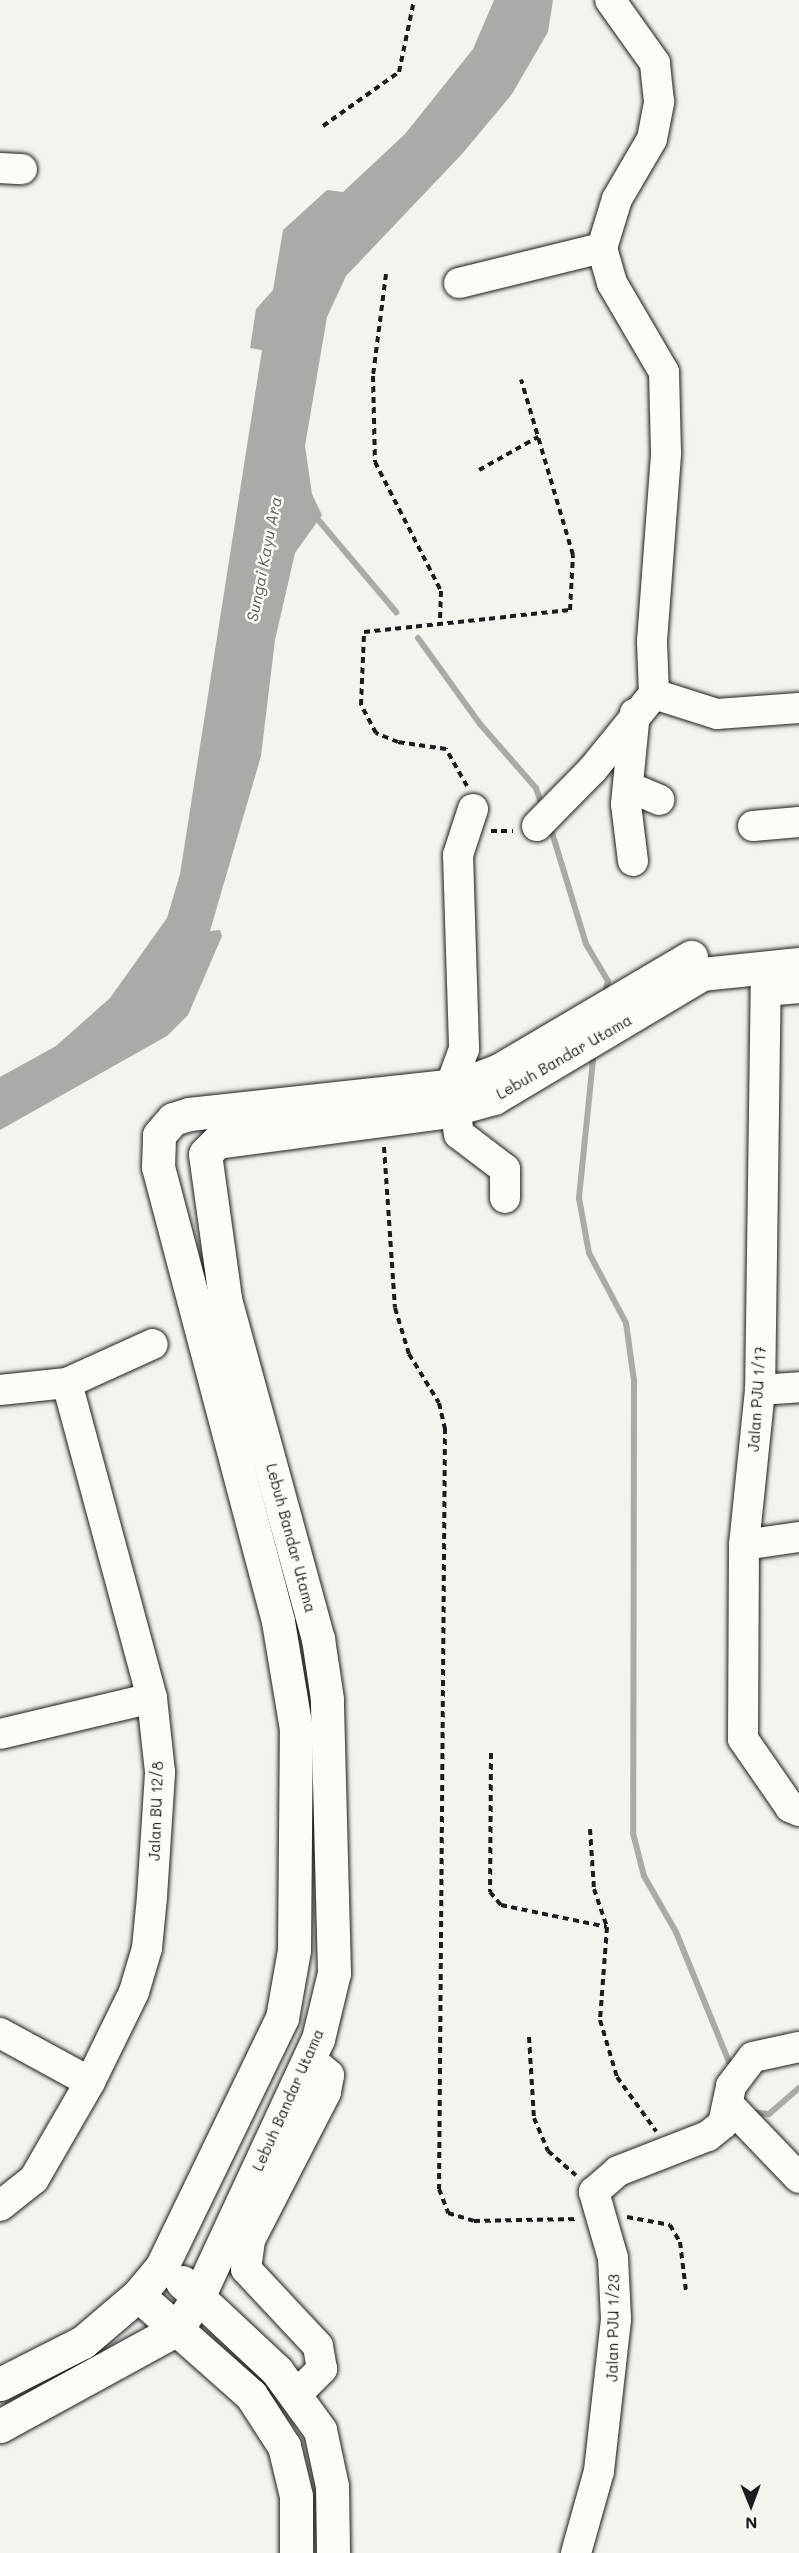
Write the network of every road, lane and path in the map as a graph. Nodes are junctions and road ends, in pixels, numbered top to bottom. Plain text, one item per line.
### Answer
1 (414, 0) edge
2 (610, 0) edge
3 (323, 126) dead end
4 (602, 248) junction
5 (386, 274) dead end
6 (459, 283) dead end
7 (521, 380) dead end
8 (538, 437) junction
9 (479, 471) dead end
10 (440, 623) junction
11 (645, 704) junction
12 (799, 708) edge
13 (629, 787) junction
14 (659, 800) dead end
15 (473, 809) junction
16 (547, 817) joint
17 (799, 822) edge
18 (753, 826) dead end
19 (633, 861) dead end
20 (799, 943) edge
21 (799, 964) edge
22 (766, 979) junction
23 (664, 985) junction
24 (799, 988) edge
25 (613, 1015) junction
26 (453, 1097) junction
27 (382, 1106) junction
28 (505, 1198) dead end
29 (211, 1304) junction
30 (153, 1344) dead end
31 (68, 1383) junction
32 (799, 1387) edge
33 (0, 1390) edge
34 (760, 1390) junction
35 (799, 1537) edge
36 (744, 1545) junction
37 (152, 1698) junction
38 (0, 1734) edge
39 (491, 1753) dead end
40 (799, 1811) edge
41 (590, 1829) dead end
42 (607, 1927) junction
43 (0, 2033) edge
44 (529, 2037) dead end
45 (799, 2047) edge
46 (309, 2058) junction
47 (90, 2082) junction
48 (729, 2105) junction
49 (668, 2149) junction
50 (799, 2178) edge
51 (596, 2205) junction
52 (0, 2206) edge
53 (162, 2266) junction
54 (686, 2291) dead end
55 (138, 2295) junction
56 (200, 2295) junction
57 (177, 2329) junction
58 (0, 2384) edge
59 (296, 2396) junction
60 (0, 2426) edge
61 (296, 2553) edge
62 (333, 2553) edge
63 (576, 2553) edge

1 - 3 path
2 - 4 street
4 - 6 street
4 - 11 street
5 - 10 path
7 - 8 path
8 - 9 path
8 - 10 path
10 - 15 path
11 - 12 street
11 - 13 street
11 - 16 street
13 - 14 street
13 - 19 street
15 - 16 path
15 - 26 street
17 - 18 street
20 - 23 main road, Lebuh Bandar Utama
21 - 22 main road, Lebuh Bandar Utama
22 - 23 main road, Lebuh Bandar Utama
22 - 24 street
22 - 34 street, Jalan PJU 1/17
23 - 25 main road, Lebuh Bandar Utama
25 - 26 main road, Lebuh Bandar Utama
25 - 26 main road, Lebuh Bandar Utama
26 - 27 main road, Lebuh Bandar Utama
26 - 28 street
27 - 29 main road, Lebuh Bandar Utama
27 - 29 main road, Lebuh Bandar Utama
27 - 51 path
29 - 46 main road, Lebuh Bandar Utama
29 - 53 main road, Lebuh Bandar Utama
30 - 31 street
31 - 33 street
31 - 37 street, Jalan BU 12/8
32 - 34 street
34 - 36 street, Jalan PJU 1/17
35 - 36 street
36 - 40 street, Jalan PJU 1/17
37 - 38 street
37 - 47 street, Jalan BU 12/8
39 - 42 path
41 - 42 path
42 - 49 path
43 - 47 street
44 - 51 path
45 - 48 street
46 - 56 main road, Lebuh Bandar Utama
46 - 59 street
47 - 52 street, Jalan BU 12/8
48 - 49 street
48 - 50 street
49 - 51 street
51 - 54 path
51 - 63 street, Jalan PJU 1/23
53 - 55 main road, Lebuh Bandar Utama
53 - 56 main road
55 - 57 main road
55 - 58 main road, Lebuh Bandar Utama
56 - 57 main road, Lebuh Bandar Utama
56 - 59 main road
57 - 60 main road, Lebuh Bandar Utama
57 - 61 main road
59 - 62 main road

